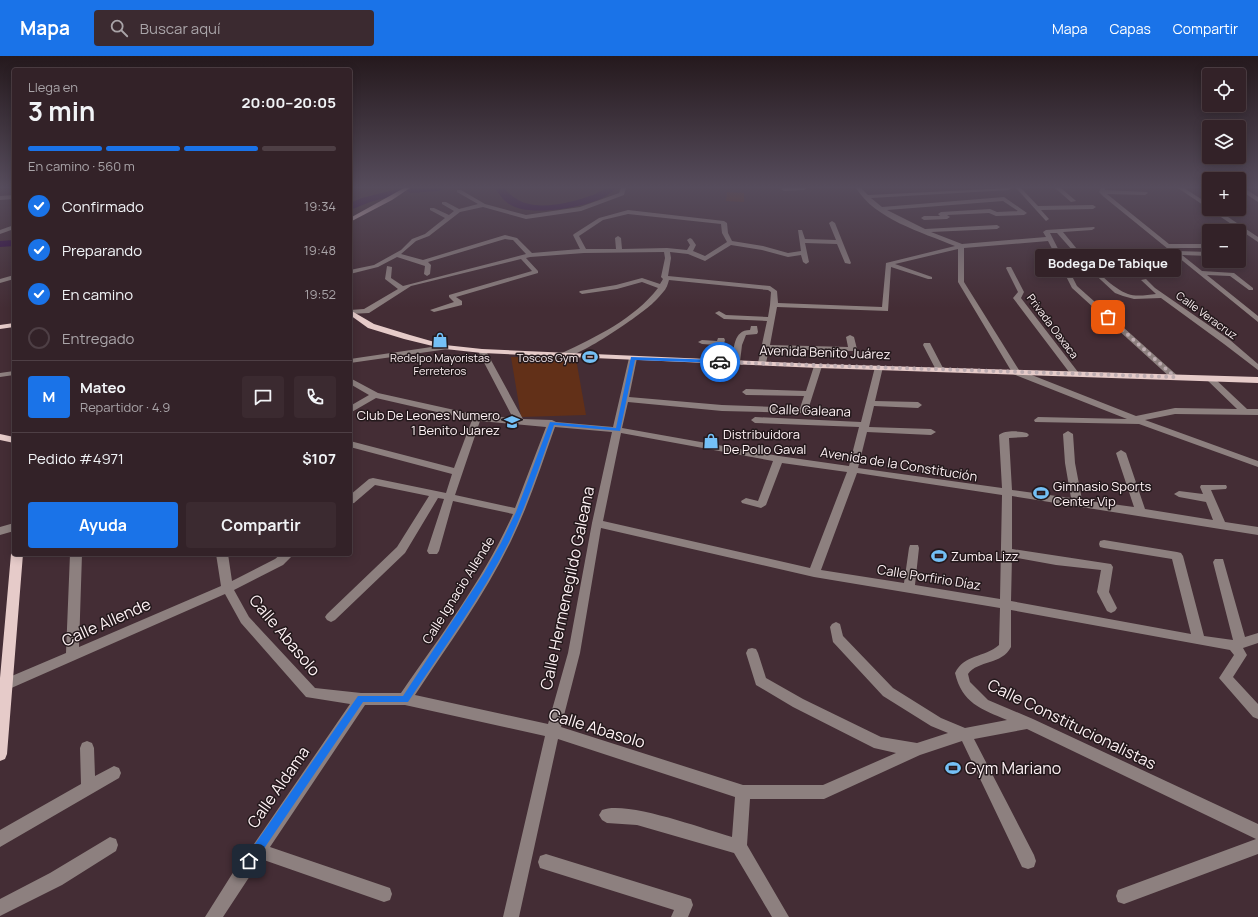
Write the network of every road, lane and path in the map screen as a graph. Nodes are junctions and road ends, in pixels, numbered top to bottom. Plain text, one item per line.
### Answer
1 (435, 228) edge
2 (587, 228) edge
3 (725, 228) edge
4 (834, 228) edge
5 (923, 228) edge
6 (959, 228) edge
7 (1090, 228) edge
8 (1146, 228) edge
9 (1240, 228) edge
10 (800, 230) dead end
11 (927, 230) junction
12 (1058, 231) junction
13 (618, 238) dead end
14 (1050, 239) junction
15 (690, 240) dead end
16 (1258, 240) edge
17 (803, 241) junction
18 (839, 242) junction
19 (730, 243) junction
20 (961, 246) junction
21 (1167, 246) junction
22 (1202, 246) edge
23 (619, 250) junction
24 (667, 250) junction
25 (403, 251) junction
26 (584, 251) junction
27 (689, 252) junction
28 (804, 253) junction
29 (1176, 253) junction
30 (421, 254) dead end
31 (1202, 254) edge
32 (396, 255) junction
33 (530, 255) junction
34 (522, 257) junction
35 (423, 262) junction
36 (806, 262) dead end
37 (848, 263) dead end
38 (888, 264) junction
39 (389, 267) dead end
40 (1009, 268) dead end
41 (352, 272) edge
42 (1200, 273) junction
43 (427, 274) dead end
44 (12, 277) edge
45 (667, 278) junction
46 (930, 278) dead end
47 (0, 280) edge
48 (1144, 280) dead end
49 (663, 288) junction
50 (403, 289) junction
51 (1251, 289) dead end
52 (582, 292) dead end
53 (1162, 296) junction
54 (774, 305) junction
55 (434, 310) dead end
56 (352, 312) edge
57 (352, 313) edge
58 (718, 313) dead end
59 (770, 319) junction
60 (1258, 320) edge
61 (12, 325) edge
62 (0, 327) edge
63 (754, 328) dead end
64 (850, 337) dead end
65 (702, 342) dead end
66 (720, 345) junction
67 (927, 345) dead end
68 (445, 347) junction
69 (766, 347) junction
70 (708, 350) dead end
71 (482, 351) junction
72 (565, 355) junction
73 (633, 358) junction
74 (352, 360) edge
75 (715, 361) junction
76 (736, 362) junction
77 (762, 363) junction
78 (818, 366) junction
79 (879, 367) junction
80 (939, 368) junction
81 (1258, 368) edge
82 (1016, 372) junction
83 (12, 373) edge
84 (1075, 374) junction
85 (0, 375) edge
86 (1175, 377) junction
87 (1210, 379) junction
88 (1258, 380) edge
89 (352, 382) edge
90 (746, 392) dead end
91 (808, 394) junction
92 (375, 396) junction
93 (624, 399) junction
94 (870, 403) junction
95 (918, 405) dead end
96 (352, 409) edge
97 (1245, 412) junction
98 (1258, 412) edge
99 (477, 418) junction
100 (1136, 419) junction
101 (755, 420) dead end
102 (1038, 420) dead end
103 (519, 421) junction
104 (1145, 423) junction
105 (552, 424) junction
106 (864, 427) junction
107 (618, 430) junction
108 (931, 432) dead end
109 (1068, 434) dead end
110 (1024, 435) dead end
111 (0, 438) edge
112 (12, 440) edge
113 (352, 445) edge
114 (1121, 453) dead end
115 (779, 459) junction
116 (1245, 459) junction
117 (1258, 459) edge
118 (1258, 464) edge
119 (853, 470) junction
120 (457, 472) junction
121 (1222, 487) dead end
122 (1007, 493) junction
123 (1179, 494) dead end
124 (435, 495) junction
125 (450, 498) junction
126 (352, 499) edge
127 (1210, 499) junction
128 (746, 501) dead end
129 (1077, 503) junction
130 (519, 512) junction
131 (1141, 512) junction
132 (597, 523) junction
133 (1221, 526) junction
134 (12, 528) edge
135 (0, 531) edge
136 (1258, 531) edge
137 (1104, 544) dead end
138 (914, 548) dead end
139 (433, 552) dead end
140 (1006, 552) junction
141 (17, 556) edge
142 (76, 556) edge
143 (222, 556) edge
144 (286, 556) edge
145 (1219, 562) dead end
146 (814, 573) junction
147 (226, 588) junction
148 (909, 588) junction
149 (1005, 604) junction
150 (1111, 608) dead end
151 (331, 617) dead end
152 (836, 627) dead end
153 (1258, 638) edge
154 (1199, 640) junction
155 (1237, 644) junction
156 (752, 653) dead end
157 (72, 655) junction
158 (2, 686) edge
159 (361, 699) junction
160 (405, 699) junction
161 (1258, 713) edge
162 (1028, 723) junction
163 (552, 731) junction
164 (965, 734) junction
165 (87, 748) dead end
166 (916, 750) junction
167 (0, 754) edge
168 (114, 773) dead end
169 (88, 788) junction
170 (743, 792) junction
171 (607, 815) dead end
172 (1258, 832) edge
173 (0, 839) edge
174 (110, 845) dead end
175 (1258, 846) edge
176 (739, 847) junction
177 (257, 850) junction
178 (546, 862) dead end
179 (1028, 862) dead end
180 (384, 894) dead end
181 (1124, 896) dead end
182 (0, 908) edge
183 (682, 911) edge
184 (213, 917) edge
185 (511, 917) edge
186 (781, 917) edge

1 - 25 street
2 - 26 street
3 - 19 street
4 - 18 street
5 - 11 street
6 - 11 street
7 - 12 street
8 - 21 street
9 - 16 street
10 - 17 street
11 - 20 street
12 - 14 street
12 - 53 street
13 - 23 street
14 - 20 street
14 - 86 street
15 - 27 street
17 - 18 street
17 - 28 street
18 - 37 street
19 - 27 street
19 - 28 street
20 - 38 street
20 - 82 street
21 - 22 street
21 - 29 street
23 - 24 street
23 - 26 street
24 - 27 street
24 - 45 street
25 - 30 street
25 - 32 street
26 - 33 street
28 - 36 street
29 - 31 street
29 - 42 street
32 - 35 street
32 - 41 street
33 - 34 street
33 - 35 street
34 - 50 street
34 - 55 street
35 - 43 street
38 - 46 street
38 - 54 street
39 - 50 street
40 - 84 street, Privada Oaxaca
42 - 51 street
42 - 60 street
44 - 47 street
45 - 49 street
45 - 54 street
48 - 53 street, Calle Veracruz
49 - 52 street
49 - 72 street
50 - 56 street
53 - 81 street, Calle Veracruz
54 - 59 street
57 - 68 main road, Avenida Benito Juárez
58 - 59 street
59 - 69 street
61 - 62 main road
63 - 76 street
64 - 69 street
65 - 66 street
66 - 70 street
66 - 75 street
67 - 80 street
68 - 71 main road, Avenida Benito Juárez
68 - 74 street
69 - 77 street
71 - 72 main road, Avenida Benito Juárez
71 - 103 street
72 - 73 main road, Avenida Benito Juárez
73 - 75 main road, Avenida Benito Juárez
73 - 93 street, Calle Hermenegildo Galeana
75 - 76 main road, Avenida Benito Juárez
76 - 77 main road, Avenida Benito Juárez
77 - 78 main road, Avenida Benito Juárez
78 - 79 main road, Avenida Benito Juárez
78 - 91 street
79 - 80 main road, Avenida Benito Juárez
79 - 94 street
80 - 82 main road, Avenida Benito Juárez
82 - 84 main road, Avenida Benito Juárez
82 - 100 street
83 - 85 street
84 - 86 main road, Avenida Benito Juárez
86 - 87 main road, Avenida Benito Juárez
87 - 88 main road, Avenida Benito Juárez
87 - 97 street
89 - 92 street, Avenida de la Constitución
90 - 91 street
91 - 93 street
92 - 96 street
92 - 99 street, Avenida de la Constitución
93 - 107 street, Calle Hermenegildo Galeana
94 - 95 street
94 - 106 street
97 - 98 street
97 - 100 street
99 - 103 street, Avenida de la Constitución
99 - 120 street
100 - 104 street
101 - 106 street, Calle Galeana
102 - 104 street
103 - 105 street, Avenida de la Constitución
104 - 116 street
105 - 107 street, Avenida de la Constitución
105 - 130 street, Calle Ignacio Allende
106 - 108 street, Calle Galeana
106 - 119 street
107 - 115 street, Avenida de la Constitución
107 - 132 street, Calle Hermenegildo Galeana
109 - 129 street
110 - 122 street, Calle Constitucionalistas
111 - 112 main road
113 - 120 street
114 - 131 street
115 - 119 street, Avenida de la Constitución
115 - 128 street
116 - 117 street
116 - 118 street
119 - 122 street, Avenida de la Constitución
119 - 146 street
120 - 125 street
121 - 127 street
122 - 129 street, Avenida de la Constitución
122 - 140 street, Calle Constitucionalistas
123 - 127 street
124 - 125 street
124 - 126 street
124 - 151 street
125 - 130 street
125 - 139 street
127 - 133 street
129 - 131 street, Avenida de la Constitución
130 - 160 street, Calle Ignacio Allende
131 - 133 street, Avenida de la Constitución
132 - 146 street, Calle Porfirio Díaz
132 - 163 street, Calle Hermenegildo Galeana
133 - 136 street, Avenida de la Constitución
134 - 135 street
137 - 154 street
138 - 148 street
140 - 149 street, Calle Constitucionalistas
140 - 150 street
141 - 158 main road
142 - 157 street
143 - 147 street, Calle Abasolo
144 - 147 street, Calle Allende
145 - 155 street
146 - 148 street, Calle Porfirio Díaz
147 - 157 street, Calle Allende
147 - 159 street, Calle Abasolo
148 - 149 street, Calle Porfirio Díaz
149 - 154 street, Calle Porfirio Díaz
149 - 162 street, Calle Constitucionalistas
152 - 164 street
153 - 155 street, Calle Porfirio Díaz
154 - 155 street, Calle Porfirio Díaz
155 - 161 street
156 - 166 street
157 - 158 street, Calle Allende
158 - 167 main road
159 - 160 street, Calle Abasolo
159 - 177 street, Calle Aldama
160 - 163 street, Calle Abasolo
162 - 164 street, Calle Abasolo
162 - 172 street, Calle Constitucionalistas
163 - 170 street, Calle Abasolo
163 - 185 street, Calle Hermenegildo Galeana
164 - 166 street, Calle Abasolo
164 - 179 street
165 - 169 street
166 - 170 street, Calle Abasolo
168 - 169 street
169 - 173 street
170 - 176 street
171 - 176 street
174 - 182 street
175 - 181 street
176 - 186 street
177 - 180 street
177 - 184 street, Calle Aldama
178 - 183 street

